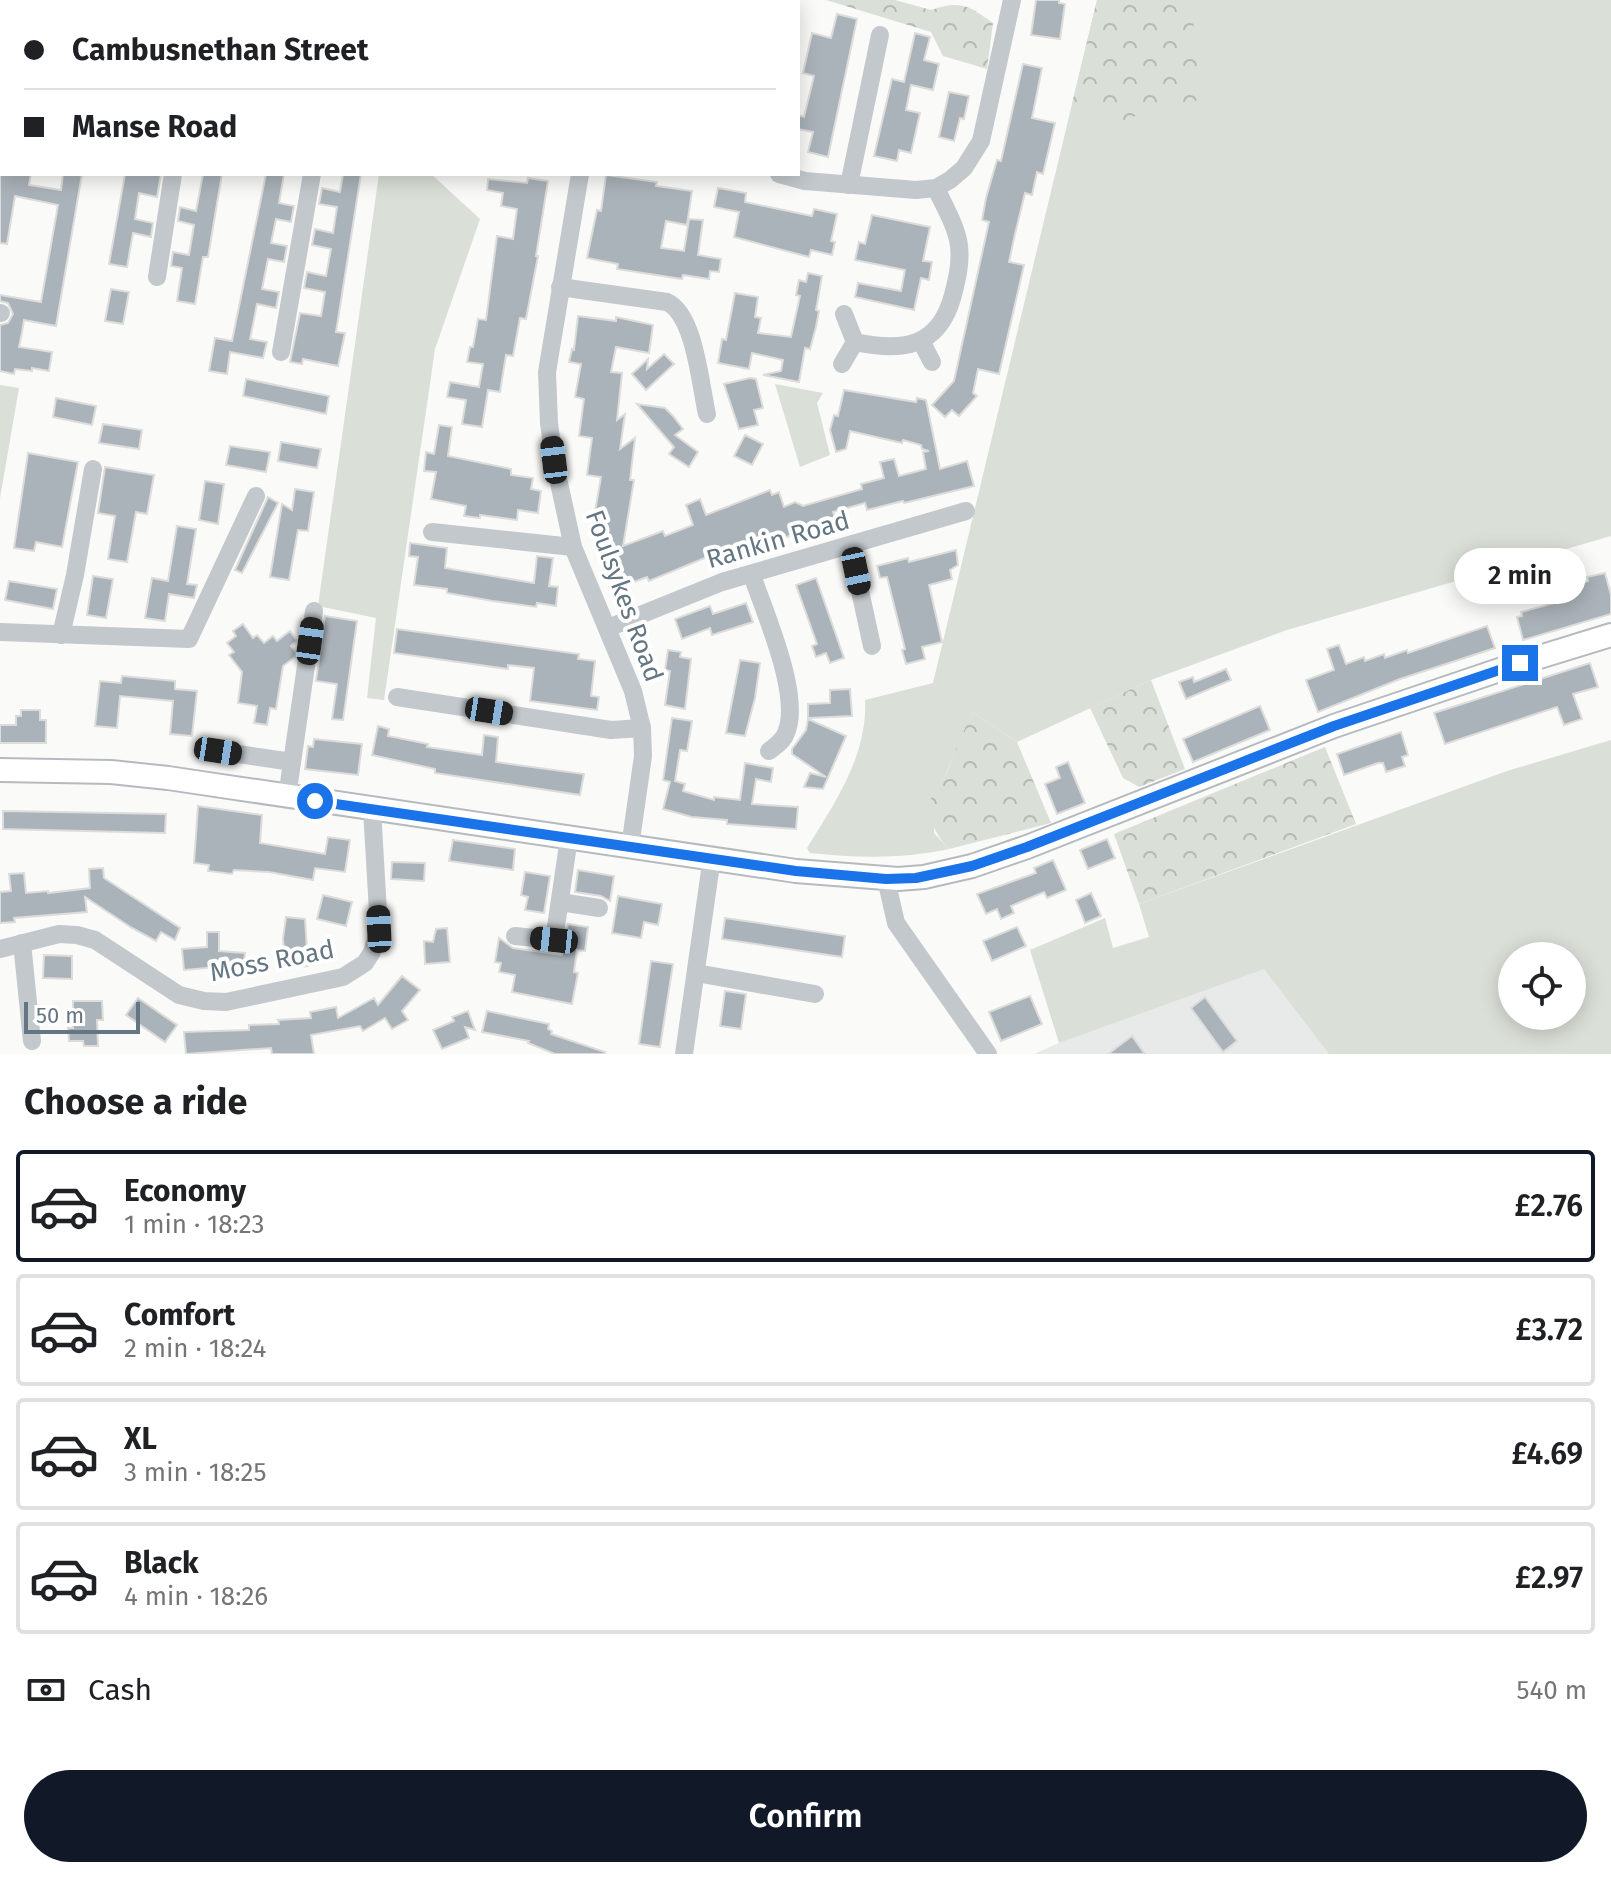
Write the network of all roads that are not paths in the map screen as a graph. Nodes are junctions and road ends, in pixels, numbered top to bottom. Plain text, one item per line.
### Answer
1 (1012, 0) edge
2 (880, 35) dead end
3 (173, 176) edge
4 (312, 176) edge
5 (580, 176) edge
6 (786, 176) edge
7 (849, 185) junction
8 (936, 188) junction
9 (157, 277) dead end
10 (560, 287) junction
11 (844, 314) dead end
12 (921, 341) junction
13 (855, 342) junction
14 (281, 352) dead end
15 (932, 362) dead end
16 (842, 364) dead end
17 (707, 414) dead end
18 (93, 469) dead end
19 (256, 496) dead end
20 (966, 511) dead end
21 (432, 532) dead end
22 (850, 545) junction
23 (573, 547) junction
24 (752, 575) junction
25 (314, 611) dead end
26 (608, 628) junction
27 (0, 632) edge
28 (61, 635) junction
29 (1611, 635) edge
30 (872, 646) dead end
31 (397, 697) dead end
32 (642, 728) junction
33 (218, 751) dead end
34 (769, 751) dead end
35 (292, 762) junction
36 (0, 770) edge
37 (287, 797) junction
38 (372, 809) junction
39 (569, 838) junction
40 (630, 847) junction
41 (712, 857) junction
42 (886, 879) junction
43 (560, 902) junction
44 (599, 908) dead end
45 (515, 936) dead end
46 (22, 943) junction
47 (0, 949) edge
48 (696, 973) junction
49 (815, 994) dead end
50 (32, 1041) dead end
51 (684, 1054) edge
52 (988, 1054) edge

1 - 8 street
2 - 7 street
3 - 9 street
4 - 14 street
5 - 10 street, Foulsykes Road
6 - 7 street
7 - 8 street
8 - 12 street
10 - 17 street
10 - 23 street, Foulsykes Road
11 - 13 street
12 - 13 street
12 - 15 street
13 - 16 street
18 - 28 street
19 - 28 street
20 - 22 street, Rankin Road
21 - 23 street
22 - 24 street, Rankin Road
22 - 30 street
23 - 26 street, Foulsykes Road
24 - 26 street, Rankin Road
24 - 34 street
25 - 35 street
26 - 32 street, Foulsykes Road
27 - 28 street
29 - 42 main road
31 - 32 street
32 - 40 street, Foulsykes Road
33 - 35 street
35 - 37 street
36 - 37 main road
37 - 38 main road
38 - 39 main road
38 - 46 street, Moss Road
39 - 40 main road
39 - 43 street
40 - 41 main road
41 - 42 main road
41 - 48 street
42 - 52 street
43 - 44 street
43 - 45 street
46 - 47 street, Moss Road
46 - 50 street
48 - 49 street
48 - 51 street

